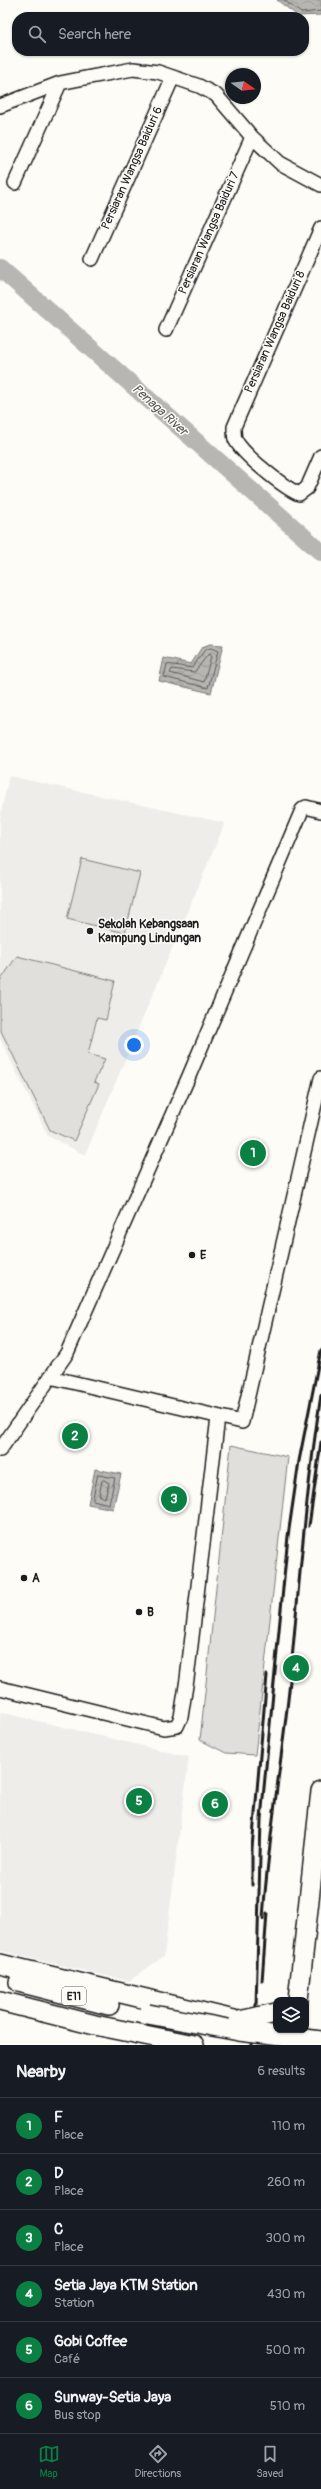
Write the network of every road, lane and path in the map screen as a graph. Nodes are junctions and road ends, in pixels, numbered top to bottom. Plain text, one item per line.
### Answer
1 (172, 77) junction
2 (60, 83) junction
3 (0, 106) edge
4 (252, 137) junction
5 (15, 183) dead end
6 (321, 185) edge
7 (321, 228) edge
8 (92, 259) dead end
9 (166, 330) dead end
10 (321, 456) edge
11 (321, 811) edge
12 (321, 1078) edge
13 (50, 1377) junction
14 (218, 1417) junction
15 (0, 1450) edge
16 (0, 1688) edge
17 (321, 1792) edge
18 (0, 1964) edge
19 (0, 1977) edge
20 (0, 1988) edge
21 (296, 1995) edge
22 (0, 2000) edge
23 (273, 2014) edge
24 (237, 2021) junction
25 (303, 2039) edge
26 (194, 2045) edge
27 (254, 2045) edge

1 - 2 street
1 - 4 street
1 - 8 street, Persiaran Wangsa Baiduri 6
2 - 3 street
2 - 5 street
4 - 6 street
4 - 9 street, Persiaran Wangsa Baiduri 7
7 - 10 street, Persiaran Wangsa Baiduri 8
11 - 13 street
12 - 14 street
13 - 14 street
13 - 15 street
14 - 16 street
17 - 21 highway
18 - 24 highway
19 - 25 highway, E11, bridge
20 - 27 highway, E11
22 - 26 highway
23 - 24 highway, bridge
24 - 25 highway, bridge

